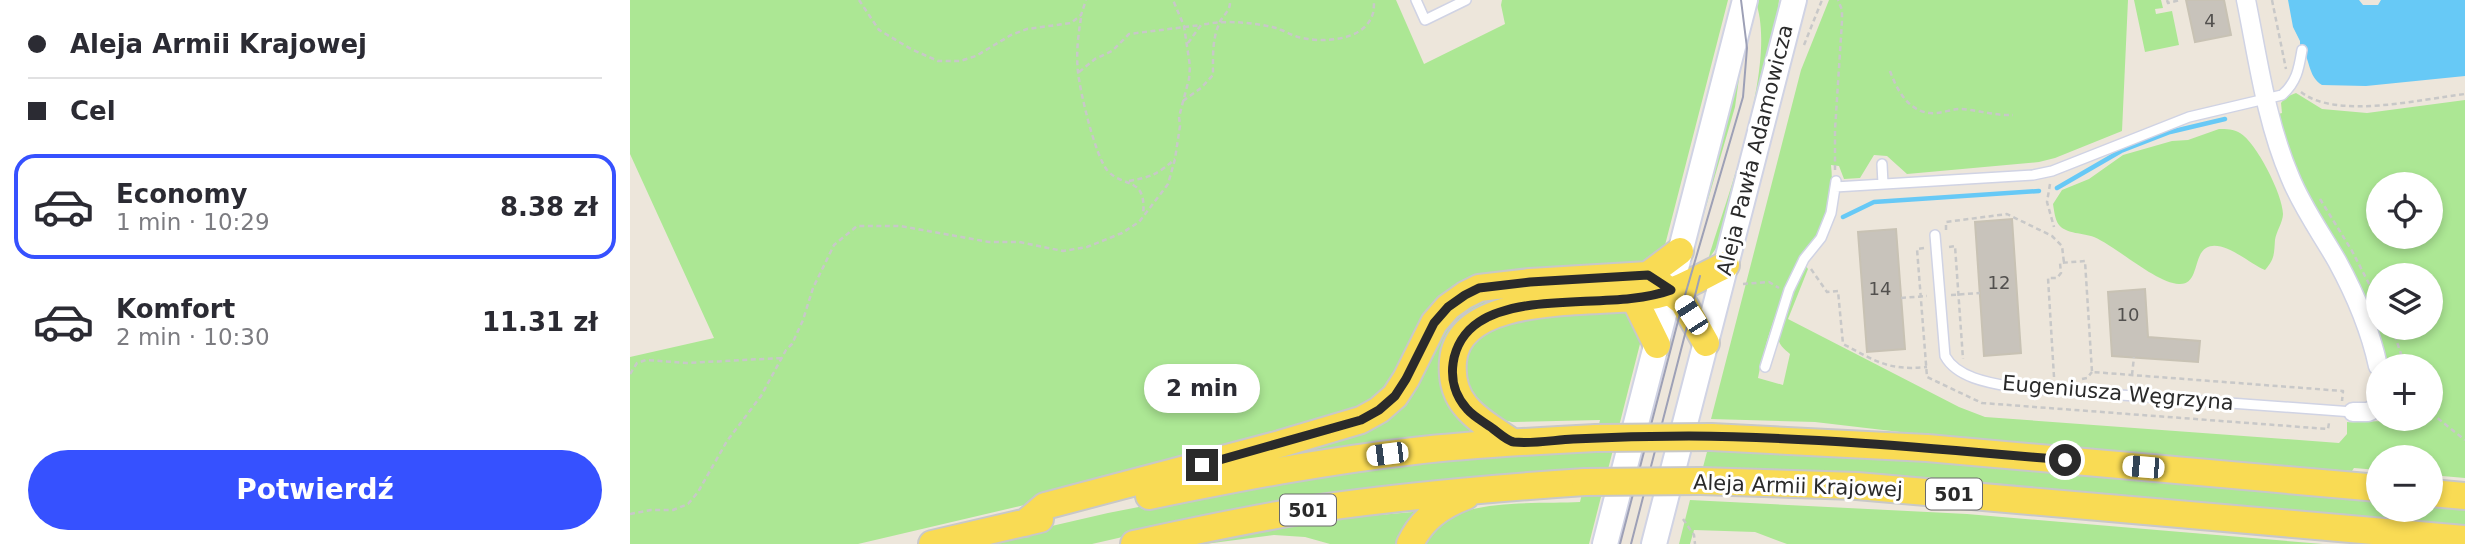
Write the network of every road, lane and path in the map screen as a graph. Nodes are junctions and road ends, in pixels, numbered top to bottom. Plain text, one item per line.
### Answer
1 (859, 0) edge
2 (1086, 0) edge
3 (1173, 0) edge
4 (1230, 0) edge
5 (1374, 0) edge
6 (1416, 0) edge
7 (1466, 0) edge
8 (1745, 0) edge
9 (1794, 0) edge
10 (1822, 0) edge
11 (1838, 0) edge
12 (2167, 0) edge
13 (2180, 0) edge
14 (2246, 0) edge
15 (2272, 0) edge
16 (1081, 15) junction
17 (1219, 22) junction
18 (1201, 25) junction
19 (1185, 29) junction
20 (1187, 44) junction
21 (2302, 50) dead end
22 (1801, 51) dead end
23 (1890, 71) dead end
24 (1078, 73) junction
25 (2294, 83) junction
26 (2465, 94) edge
27 (2266, 100) junction
28 (1183, 101) junction
29 (2013, 115) dead end
30 (1175, 159) junction
31 (1882, 164) dead end
32 (2052, 170) junction
33 (1127, 181) junction
34 (1835, 184) junction
35 (1882, 184) junction
36 (1143, 218) junction
37 (2054, 228) dead end
38 (1947, 234) dead end
39 (1935, 235) dead end
40 (1936, 248) junction
41 (1680, 251) junction
42 (1804, 259) junction
43 (2064, 263) junction
44 (1734, 274) junction
45 (1648, 275) junction
46 (1671, 290) junction
47 (1789, 290) junction
48 (1634, 298) junction
49 (1706, 343) junction
50 (1657, 345) junction
51 (2375, 354) edge
52 (2134, 357) dead end
53 (781, 359) junction
54 (1964, 363) dead end
55 (1765, 367) dead end
56 (1927, 367) dead end
57 (2092, 372) junction
58 (630, 374) edge
59 (2132, 375) junction
60 (2073, 379) dead end
61 (2055, 380) dead end
62 (2347, 412) junction
63 (2366, 412) edge
64 (2443, 423) edge
65 (2465, 440) edge
66 (1512, 442) junction
67 (2366, 487) edge
68 (1484, 489) junction
69 (2443, 494) edge
70 (2465, 496) edge
71 (630, 514) edge
72 (1683, 519) dead end
73 (1025, 523) junction
74 (2465, 540) edge
75 (932, 544) edge
76 (1135, 544) edge
77 (1410, 544) edge
78 (1605, 544) edge
79 (1654, 544) edge
80 (1695, 544) edge

1 - 16 path
2 - 16 path
3 - 19 path
4 - 17 path
5 - 17 path
6 - 7 lane
8 - 41 main road
9 - 44 main road, Aleja Pawła Adamowicza
10 - 22 path
11 - 34 path
12 - 13 path
14 - 27 street
15 - 25 path
16 - 24 path
17 - 18 path
17 - 28 path
18 - 19 path
18 - 20 path
19 - 20 path
19 - 24 path
20 - 28 path
21 - 25 lane
23 - 29 path
24 - 33 path
25 - 26 path
25 - 27 lane
27 - 32 lane
27 - 51 street
28 - 30 path
30 - 33 path
30 - 36 path
31 - 35 lane
32 - 35 lane
32 - 37 path
33 - 36 path
34 - 35 lane
34 - 42 lane
36 - 53 path
38 - 43 path
39 - 40 lane, Eugeniusza Węgrzyna
40 - 54 path
40 - 62 lane, Eugeniusza Węgrzyna
41 - 45 main road
41 - 46 main road
42 - 47 lane
42 - 56 path
43 - 57 path
43 - 61 path
44 - 46 main road
44 - 47 path
44 - 49 main road, Aleja Pawła Adamowicza
45 - 46 main road
45 - 73 main road
46 - 48 main road
46 - 49 main road
46 - 50 main road
47 - 55 lane
48 - 50 main road
48 - 66 main road
49 - 79 main road, Aleja Pawła Adamowicza
50 - 78 main road
52 - 59 path
53 - 58 path
53 - 71 path
57 - 59 path
57 - 60 path
59 - 62 path
62 - 63 street, Eugeniusza Węgrzyna
64 - 65 path
66 - 67 main road, Aleja Armii Krajowej / 501, bridge
66 - 73 main road, Aleja Armii Krajowej / 501
68 - 74 main road, Aleja Armii Krajowej / 501, bridge
68 - 76 main road, Aleja Armii Krajowej / 501
68 - 77 main road
69 - 70 main road
72 - 80 path
73 - 75 main road, Aleja Armii Krajowej / 501

